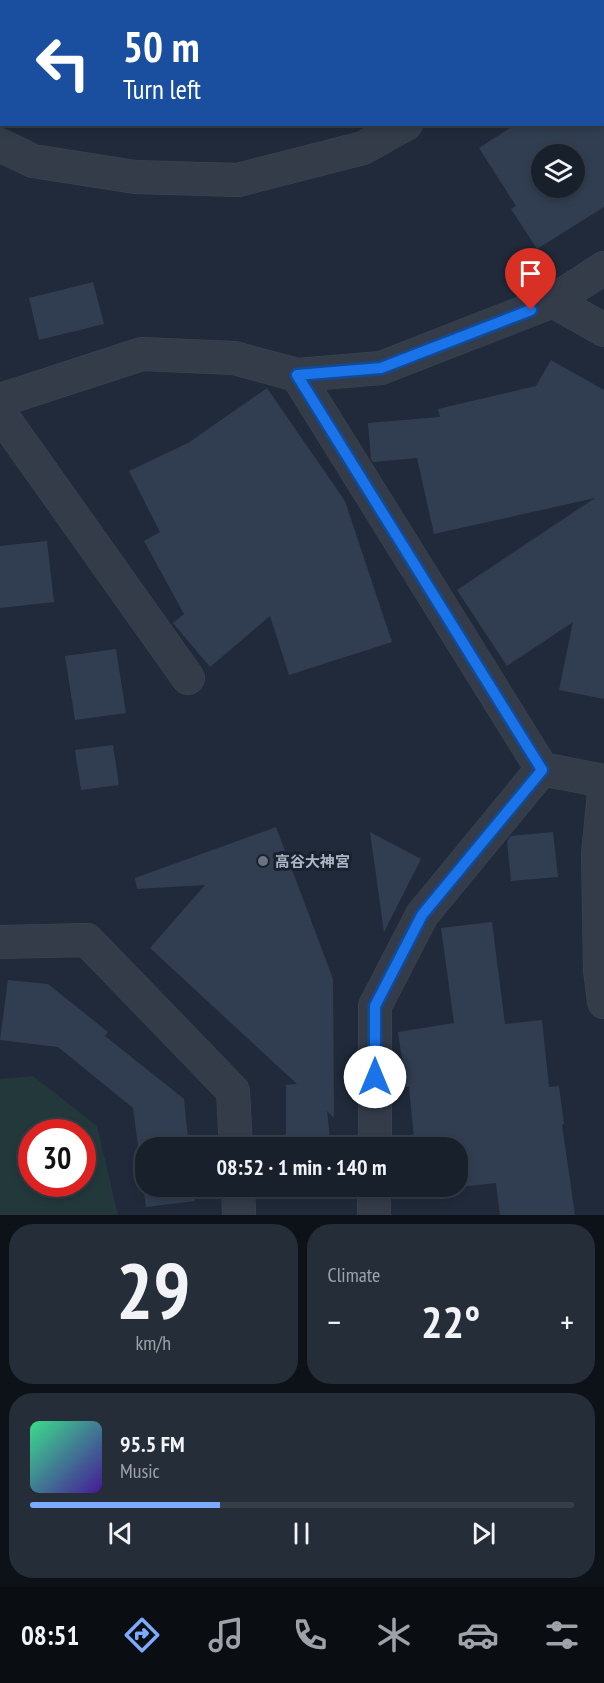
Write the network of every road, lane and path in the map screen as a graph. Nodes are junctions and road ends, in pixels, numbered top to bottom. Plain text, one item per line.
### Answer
1 (402, 126) edge
2 (0, 145) edge
3 (604, 268) edge
4 (553, 302) junction
5 (604, 330) edge
6 (297, 375) junction
7 (0, 400) edge
8 (0, 413) edge
9 (188, 678) dead end
10 (542, 770) junction
11 (604, 781) edge
12 (604, 794) edge
13 (0, 942) edge
14 (604, 1002) edge
15 (235, 1137) edge
16 (375, 1137) edge
17 (238, 1197) edge
18 (375, 1197) edge
19 (239, 1215) edge
20 (374, 1215) edge

1 - 2 street
3 - 4 street
4 - 5 street
4 - 6 street
6 - 7 street
6 - 10 street
8 - 9 street
10 - 11 street
10 - 16 street
12 - 14 street
13 - 15 street
17 - 19 street
18 - 20 street

